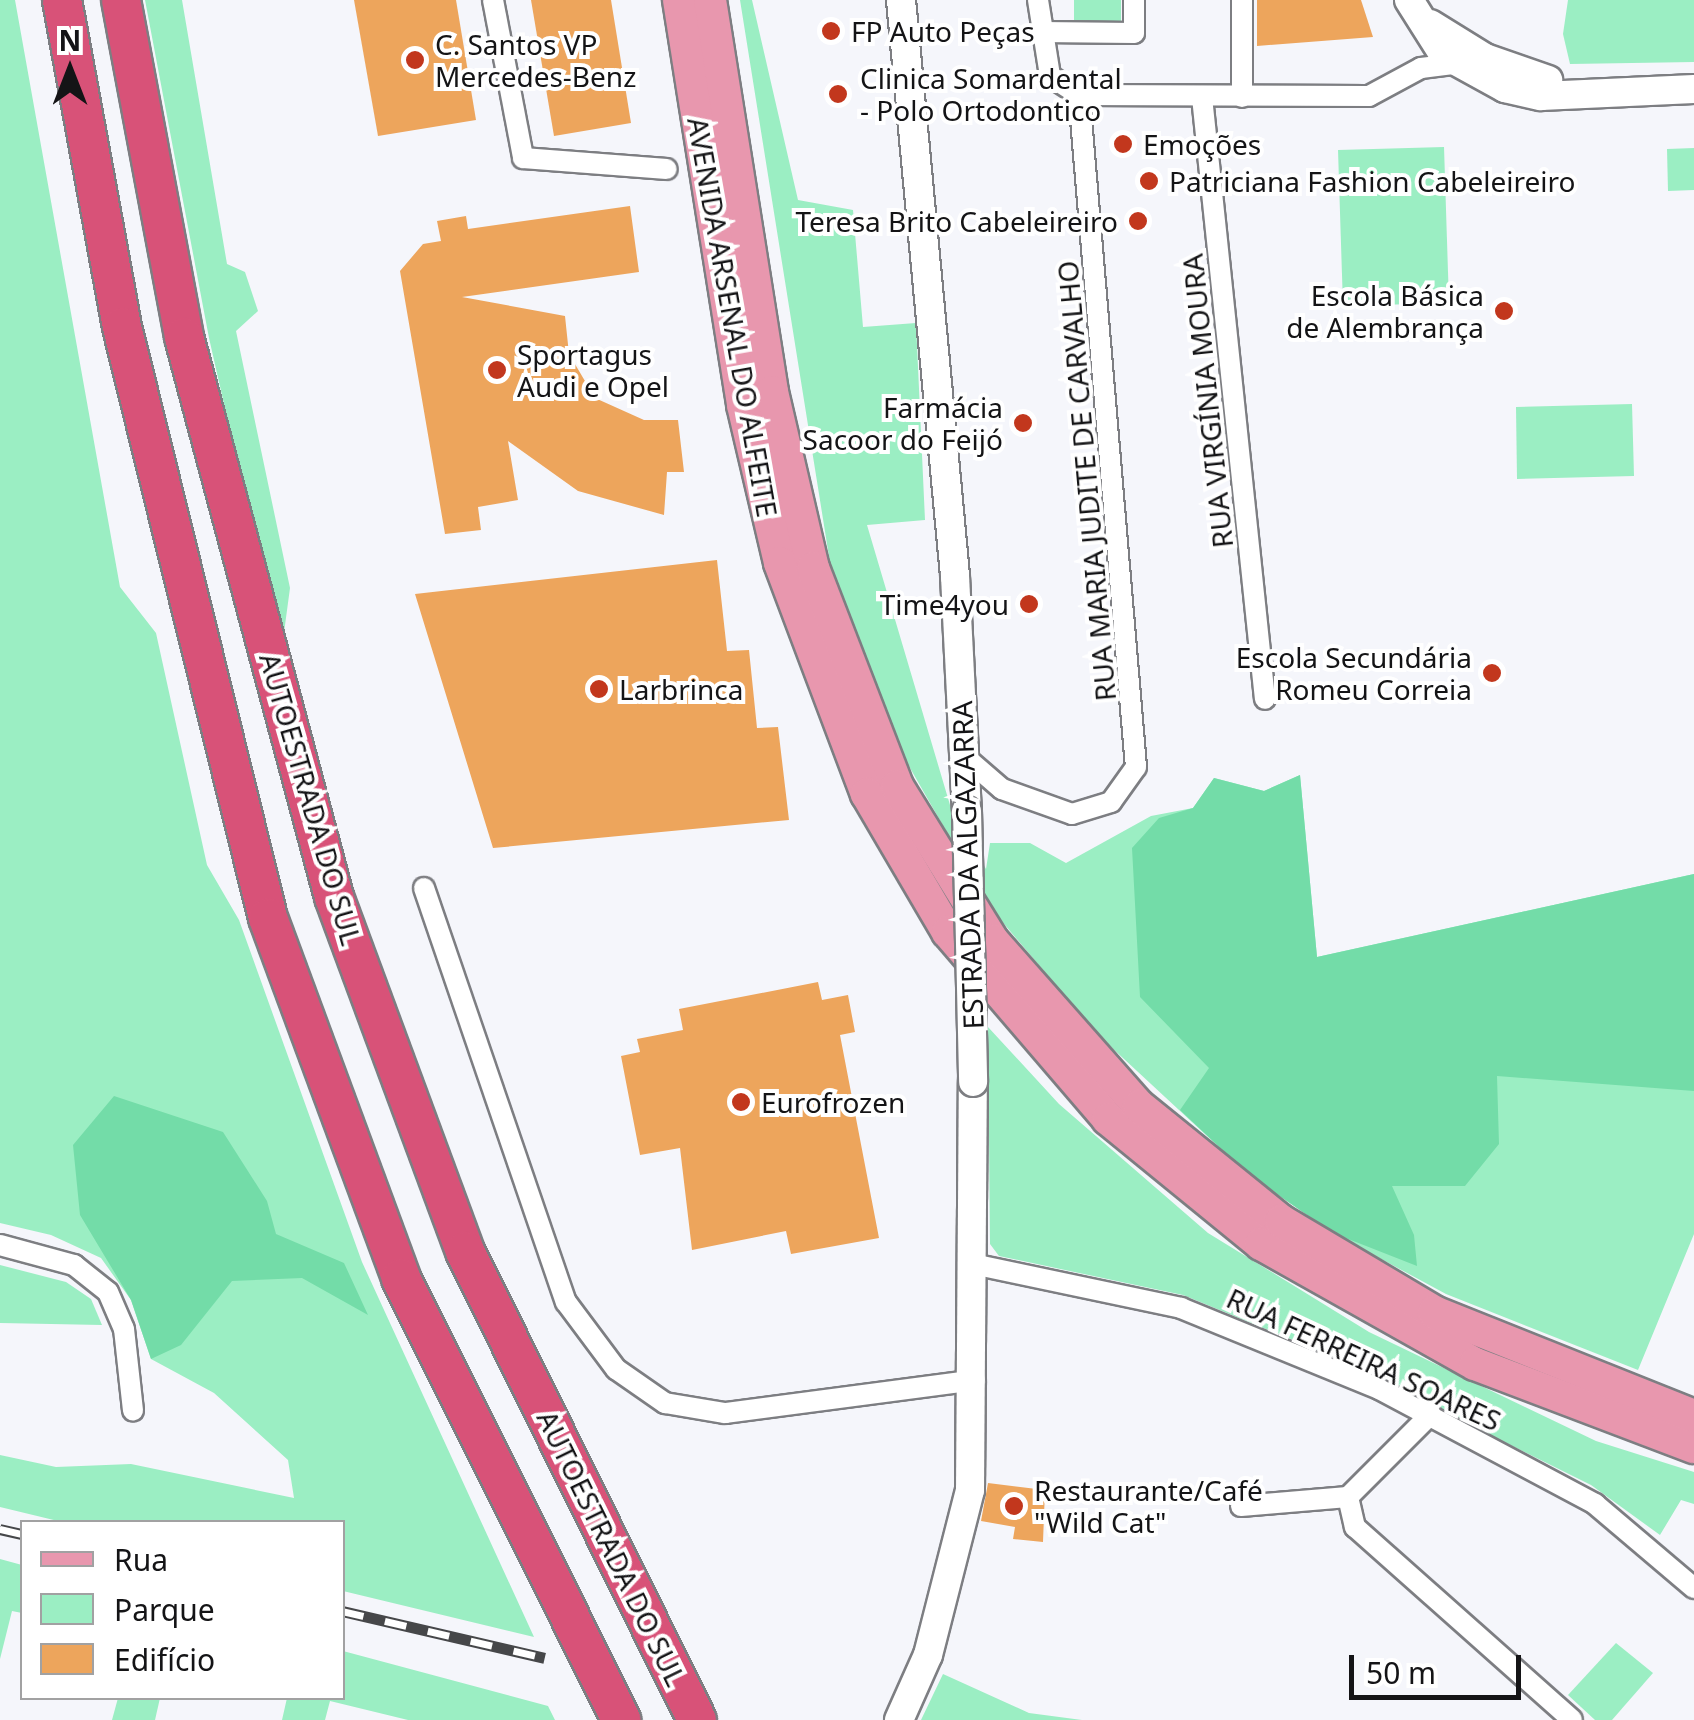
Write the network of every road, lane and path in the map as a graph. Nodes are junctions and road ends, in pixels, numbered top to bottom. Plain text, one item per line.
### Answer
1 (62, 0) edge
2 (121, 0) edge
3 (493, 0) edge
4 (679, 0) edge
5 (710, 0) edge
6 (901, 0) edge
7 (1038, 0) edge
8 (1134, 0) edge
9 (1242, 0) edge
10 (1419, 18) edge
11 (1041, 32) junction
12 (1455, 64) junction
13 (1421, 68) junction
14 (1694, 90) edge
15 (1578, 92) junction
16 (1079, 95) junction
17 (1202, 97) junction
18 (1242, 97) junction
19 (666, 169) dead end
20 (1266, 699) dead end
21 (965, 757) junction
22 (424, 888) dead end
23 (0, 1245) edge
24 (973, 1264) junction
25 (975, 1380) junction
26 (133, 1412) dead end
27 (1431, 1414) junction
28 (1694, 1416) edge
29 (1694, 1447) edge
30 (1348, 1497) junction
31 (1241, 1506) dead end
32 (1694, 1588) edge
33 (622, 1720) edge
34 (697, 1720) edge
35 (898, 1720) edge
36 (1572, 1720) edge

1 - 33 highway
2 - 34 highway, AUTOESTRADA DO SUL
3 - 19 street
4 - 29 main road, AVENIDA ARSENAL DO ALFEITE
5 - 28 main road, AVENIDA ARSENAL DO ALFEITE
6 - 21 main road, ESTRADA DA ALGAZARRA
7 - 11 street
8 - 11 street
9 - 18 street
10 - 12 main road
10 - 13 street
10 - 15 main road
11 - 16 street
12 - 13 street
12 - 15 main road
13 - 18 street
14 - 15 main road
16 - 17 street
16 - 21 street, RUA MARIA JUDITE DE CARVALHO
17 - 18 street
17 - 20 street, RUA VIRGÍNIA MOURA
21 - 24 main road, ESTRADA DA ALGAZARRA, bridge
22 - 25 street
23 - 26 street
24 - 25 main road, ESTRADA DA ALGAZARRA
24 - 27 street, RUA FERREIRA SOARES
25 - 35 main road, ESTRADA DA ALGAZARRA
27 - 30 street
27 - 32 street, RUA FERREIRA SOARES
30 - 31 street
30 - 36 street

